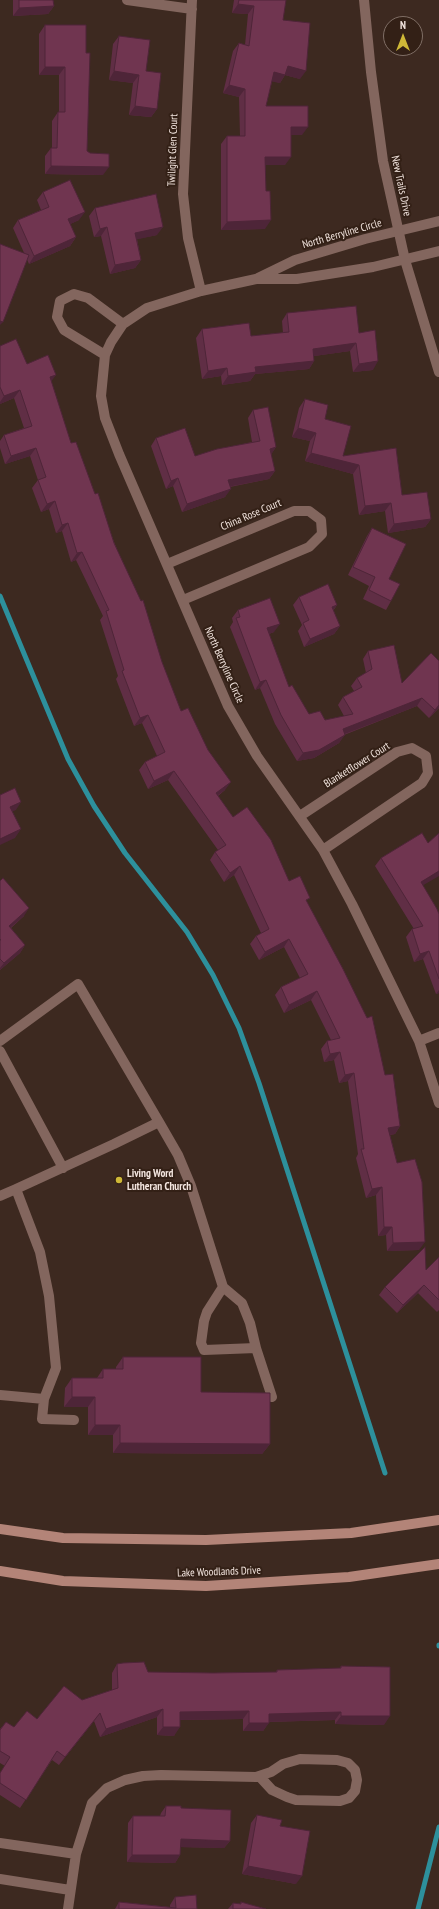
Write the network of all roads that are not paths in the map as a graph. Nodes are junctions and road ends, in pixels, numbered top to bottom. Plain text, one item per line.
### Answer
1 (127, 0) edge
2 (364, 0) edge
3 (192, 4) edge
4 (439, 221) edge
5 (398, 230) junction
6 (439, 251) edge
7 (405, 260) junction
8 (256, 279) junction
9 (201, 291) junction
10 (123, 324) junction
11 (105, 356) junction
12 (439, 372) edge
13 (167, 564) junction
14 (183, 600) junction
15 (300, 816) junction
16 (323, 850) junction
17 (439, 1034) edge
18 (0, 1041) edge
19 (419, 1041) junction
20 (0, 1051) edge
21 (436, 1079) edge
22 (439, 1103) edge
23 (159, 1122) junction
24 (64, 1168) junction
25 (16, 1189) junction
26 (0, 1196) edge
27 (223, 1287) junction
28 (256, 1348) junction
29 (0, 1395) edge
30 (272, 1397) edge
31 (44, 1399) junction
32 (74, 1420) dead end
33 (439, 1520) edge
34 (0, 1529) edge
35 (439, 1564) edge
36 (0, 1571) edge
37 (256, 1777) junction
38 (0, 1843) edge
39 (76, 1854) junction
40 (0, 1879) edge
41 (70, 1890) junction
42 (68, 1909) edge

1 - 3 street, Twilight Glen Court
2 - 5 street, New Trails Drive
3 - 9 street, Twilight Glen Court
4 - 5 street, North Berryline Circle
5 - 7 street, New Trails Drive
5 - 8 street, North Berryline Circle
6 - 7 street, North Berryline Circle
7 - 8 street, North Berryline Circle
7 - 12 street, New Trails Drive
8 - 9 street, North Berryline Circle
9 - 10 street, North Berryline Circle
10 - 11 street, North Berryline Circle
10 - 11 street
11 - 13 street, North Berryline Circle
13 - 14 street, North Berryline Circle
13 - 14 street, China Rose Court
14 - 15 street, North Berryline Circle
15 - 16 street, North Berryline Circle
15 - 16 street, Blanketflower Court
16 - 19 street, North Berryline Circle
17 - 19 street
18 - 23 street
19 - 21 street, North Berryline Circle
20 - 24 street
21 - 22 street, North Berryline Circle
23 - 24 street
23 - 27 street
24 - 25 street
25 - 26 street
25 - 31 street
27 - 28 street
27 - 28 street
28 - 30 street
29 - 31 street
31 - 32 street
33 - 34 main road
35 - 36 main road, Lake Woodlands Drive
37 - 37 street
37 - 39 street
38 - 39 street
39 - 41 street
40 - 41 street
41 - 42 street

